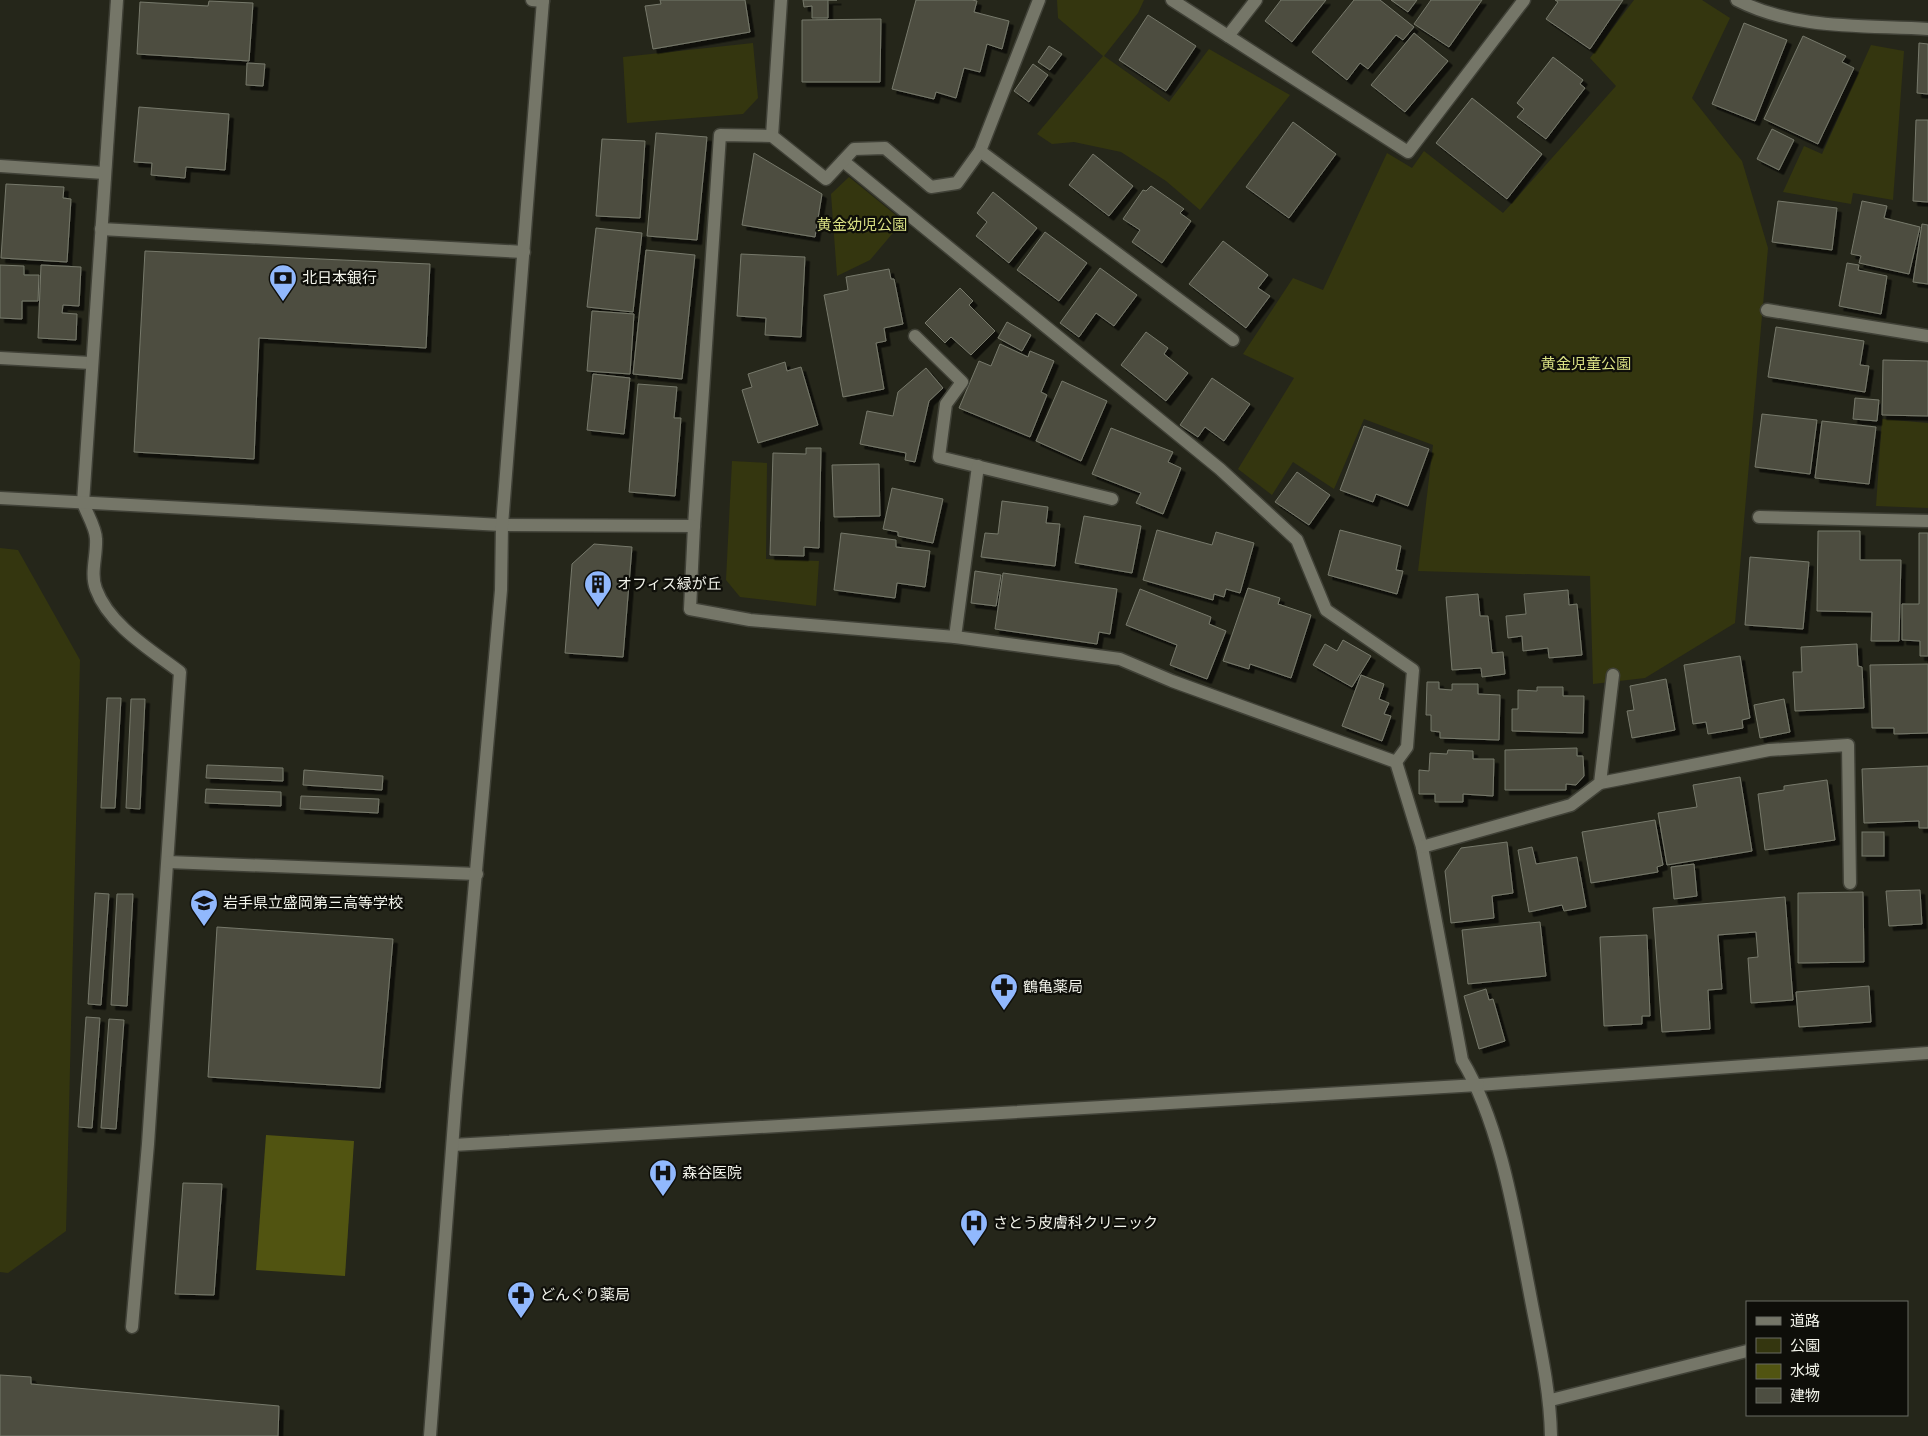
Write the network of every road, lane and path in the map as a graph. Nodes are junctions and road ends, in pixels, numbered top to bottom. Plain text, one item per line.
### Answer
1 (117, 0) edge
2 (539, 0) edge
3 (781, 0) edge
4 (1039, 0) edge
5 (1172, 0) edge
6 (1256, 0) edge
7 (1524, 0) edge
8 (1738, 0) edge
9 (1928, 29) edge
10 (1228, 36) junction
11 (772, 136) junction
12 (980, 151) junction
13 (843, 160) junction
14 (0, 166) edge
15 (104, 173) junction
16 (101, 229) junction
17 (524, 252) junction
18 (1767, 310) dead end
19 (915, 336) dead end
20 (1928, 336) edge
21 (1233, 340) dead end
22 (0, 358) edge
23 (91, 364) junction
24 (978, 466) junction
25 (0, 498) edge
26 (1112, 499) dead end
27 (83, 504) junction
28 (1759, 517) dead end
29 (1928, 521) edge
30 (502, 525) junction
31 (694, 526) junction
32 (955, 637) junction
33 (1613, 675) dead end
34 (1396, 762) junction
35 (1600, 782) junction
36 (1422, 847) junction
37 (168, 862) junction
38 (477, 874) junction
39 (1850, 883) dead end
40 (1928, 1054) edge
41 (1478, 1085) junction
42 (453, 1145) junction
43 (132, 1328) dead end
44 (1746, 1351) edge
45 (1550, 1400) junction
46 (430, 1436) edge
47 (1551, 1436) edge

1 - 15 street
2 - 17 street
3 - 11 street
4 - 12 street
5 - 10 street
6 - 10 street
7 - 10 street
8 - 9 street
11 - 13 street
11 - 31 street
12 - 13 street
12 - 21 street
13 - 34 street
14 - 15 street
15 - 16 street
16 - 17 street
16 - 23 street
17 - 30 street
18 - 20 street
19 - 24 street
22 - 23 street
23 - 27 street
24 - 26 street
24 - 32 street
25 - 27 street
27 - 30 street
27 - 37 street
28 - 29 street
30 - 31 street
30 - 38 street
31 - 32 street
32 - 34 street
33 - 35 street
34 - 36 street
35 - 36 street
35 - 39 street
36 - 41 street
37 - 38 street
37 - 43 street
38 - 42 street
40 - 41 street
41 - 42 street
41 - 45 street
42 - 46 street
44 - 45 street
45 - 47 street

